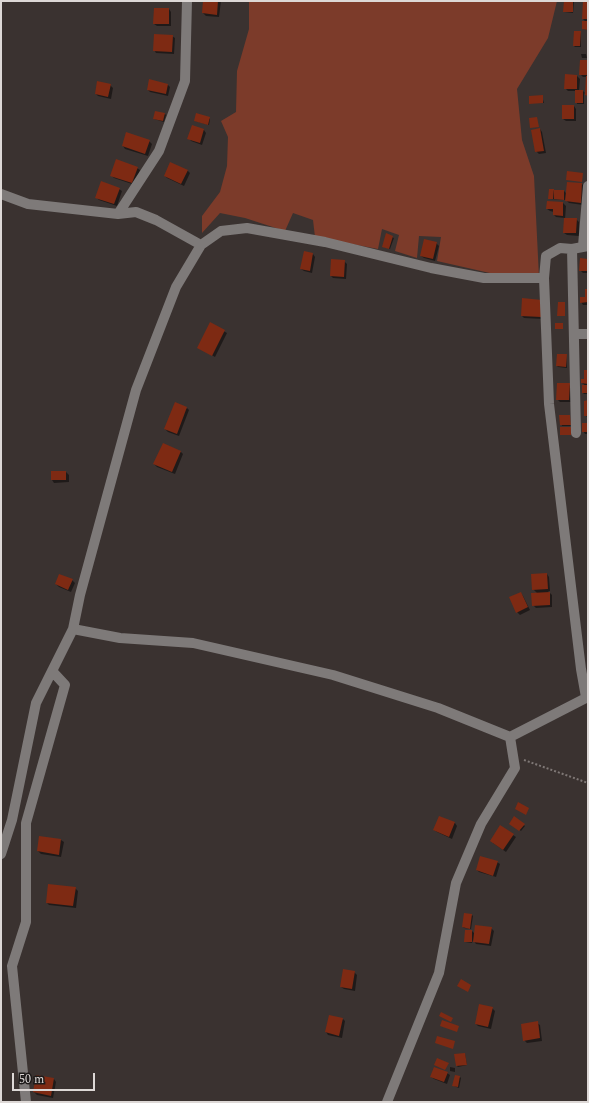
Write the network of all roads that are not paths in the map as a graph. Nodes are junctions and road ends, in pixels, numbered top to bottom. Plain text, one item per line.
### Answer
1 (187, 1) edge
2 (588, 186) edge
3 (1, 194) edge
4 (118, 214) junction
5 (201, 245) junction
6 (585, 246) edge
7 (572, 249) junction
8 (544, 278) junction
9 (574, 334) junction
10 (588, 334) edge
11 (576, 432) dead end
12 (73, 629) junction
13 (52, 672) junction
14 (587, 697) edge
15 (510, 737) junction
16 (1, 854) edge
17 (26, 1102) edge
18 (387, 1102) edge

1 - 4 street
2 - 6 street
3 - 4 street
4 - 5 street
5 - 8 street
5 - 12 street
6 - 7 street
7 - 8 street
7 - 9 street
8 - 14 street
9 - 10 street
9 - 11 street
12 - 13 street
12 - 15 street
13 - 16 street
13 - 17 street
14 - 15 street
15 - 18 street

